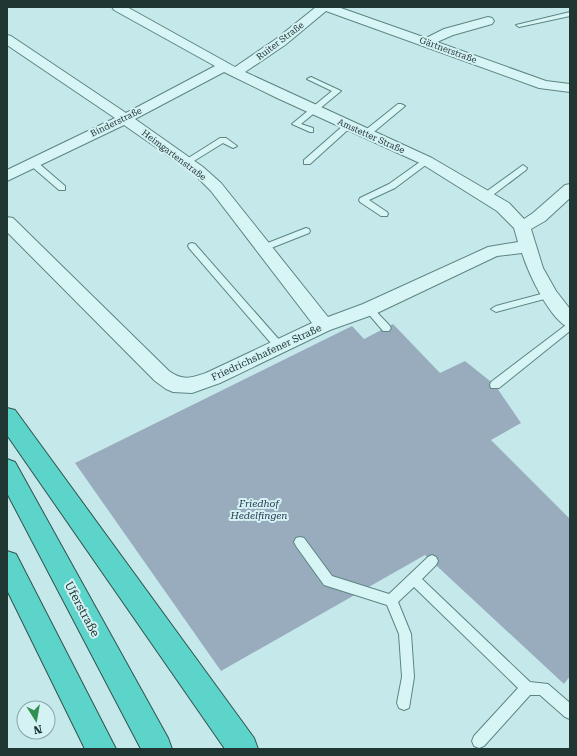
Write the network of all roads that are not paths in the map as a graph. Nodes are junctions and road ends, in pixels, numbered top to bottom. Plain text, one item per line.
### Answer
1 (118, 7) edge
2 (323, 7) edge
3 (327, 7) edge
4 (570, 14) edge
5 (488, 21) dead end
6 (519, 25) dead end
7 (7, 39) edge
8 (427, 43) junction
9 (230, 69) junction
10 (311, 79) dead end
11 (570, 88) edge
12 (401, 106) dead end
13 (313, 110) junction
14 (125, 119) junction
15 (348, 126) junction
16 (310, 130) dead end
17 (366, 134) junction
18 (233, 146) dead end
19 (426, 161) junction
20 (186, 162) junction
21 (307, 162) dead end
22 (33, 163) junction
23 (523, 168) dead end
24 (7, 176) edge
25 (62, 188) dead end
26 (570, 189) edge
27 (486, 196) junction
28 (384, 214) dead end
29 (7, 222) edge
30 (522, 228) junction
31 (306, 231) dead end
32 (192, 246) dead end
33 (527, 246) junction
34 (263, 248) junction
35 (549, 295) junction
36 (369, 309) junction
37 (496, 309) dead end
38 (570, 321) edge
39 (324, 325) junction
40 (570, 326) edge
41 (386, 328) dead end
42 (279, 346) junction
43 (495, 385) dead end
44 (7, 417) edge
45 (7, 469) edge
46 (300, 542) dead end
47 (432, 561) dead end
48 (7, 563) edge
49 (414, 578) junction
50 (391, 600) junction
51 (526, 688) junction
52 (404, 702) dead end
53 (570, 712) edge
54 (479, 741) dead end
55 (100, 749) edge
56 (158, 749) edge
57 (243, 749) edge

1 - 9 street, Amstetter Straße
2 - 9 street, Ruiter Straße
3 - 8 street, Gärtnerstraße
4 - 6 lane
5 - 8 street
7 - 14 street, Heimgartenstraße
8 - 11 street, Gärtnerstraße
9 - 13 street, Amstetter Straße
9 - 14 street, Binderstraße
10 - 13 lane
12 - 17 lane
13 - 15 street, Amstetter Straße
13 - 16 lane
14 - 20 street, Heimgartenstraße
14 - 22 street, Binderstraße
15 - 17 street, Amstetter Straße
15 - 21 lane
17 - 19 street, Amstetter Straße
18 - 20 lane
19 - 27 street, Amstetter Straße
19 - 28 lane
20 - 34 street, Heimgartenstraße
22 - 24 street, Binderstraße
22 - 25 lane
23 - 27 lane
26 - 30 street
27 - 30 street, Amstetter Straße
29 - 42 street, Friedrichshafener Straße
30 - 33 street, Amstetter Straße
31 - 34 lane
32 - 42 lane
33 - 35 street, Amstetter Straße
33 - 36 street, Friedrichshafener Straße
34 - 39 street, Heimgartenstraße
35 - 37 lane
35 - 38 street, Amstetter Straße
36 - 39 street, Friedrichshafener Straße
36 - 41 lane
39 - 42 street, Friedrichshafener Straße
40 - 43 lane
44 - 57 highway
45 - 56 highway, Uferstraße
46 - 50 lane
47 - 49 lane
48 - 55 highway
49 - 50 lane
49 - 51 lane
50 - 52 lane
51 - 53 lane
51 - 54 lane

